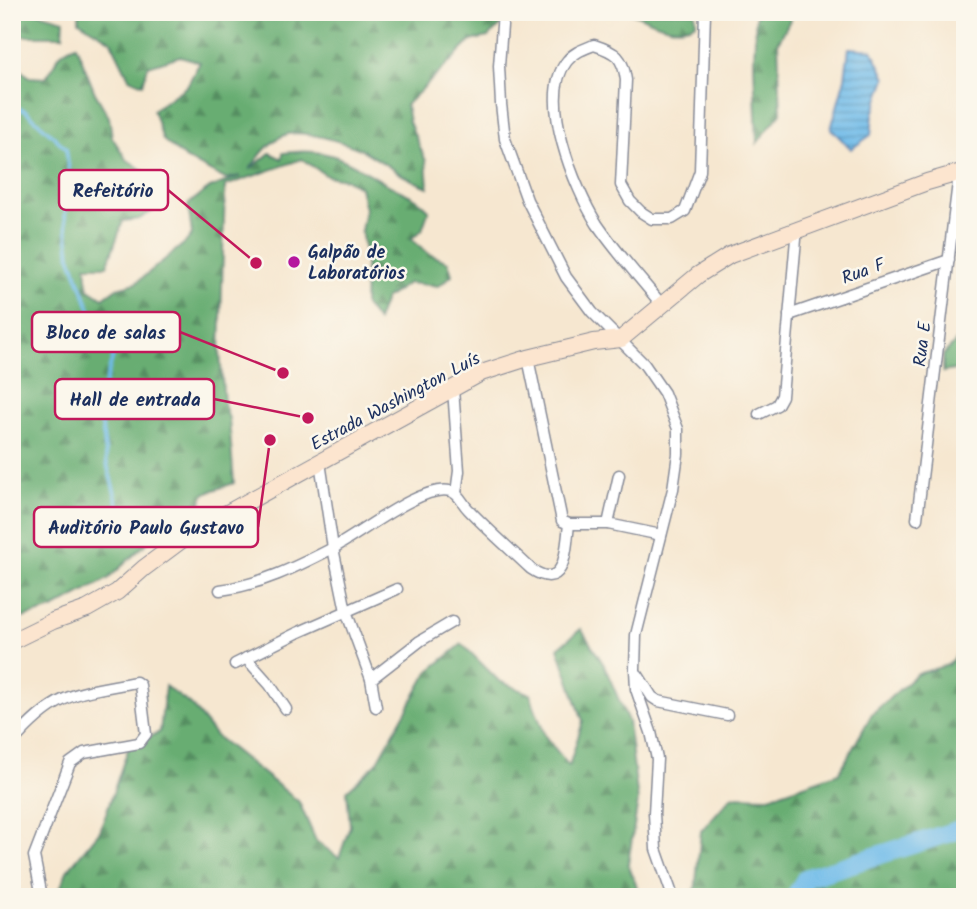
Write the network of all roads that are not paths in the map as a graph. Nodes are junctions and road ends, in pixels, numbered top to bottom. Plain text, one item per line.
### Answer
1 (503, 12) edge
2 (705, 12) edge
3 (962, 172) edge
4 (797, 228) junction
5 (949, 260) junction
6 (661, 304) junction
7 (789, 315) junction
8 (621, 339) junction
9 (528, 358) junction
10 (453, 389) junction
11 (759, 414) dead end
12 (320, 462) junction
13 (619, 475) dead end
14 (456, 493) junction
15 (917, 519) dead end
16 (569, 524) junction
17 (608, 524) junction
18 (661, 535) junction
19 (333, 548) junction
20 (397, 589) dead end
21 (220, 590) dead end
22 (346, 611) junction
23 (452, 622) dead end
24 (12, 641) edge
25 (246, 658) junction
26 (235, 664) dead end
27 (635, 669) junction
28 (371, 680) junction
29 (376, 707) dead end
30 (286, 709) dead end
31 (727, 715) dead end
32 (12, 743) edge
33 (42, 897) edge
34 (673, 897) edge

1 - 8 street
2 - 6 street
3 - 4 street
3 - 5 street, Rua E
4 - 6 street
4 - 7 street
5 - 7 street, Rua F
5 - 15 street, Rua E
6 - 8 street
7 - 11 street
8 - 9 street, Estrada Washington Luís
8 - 18 street
9 - 10 street, Estrada Washington Luís
9 - 16 street
10 - 12 street, Estrada Washington Luís
10 - 14 street
12 - 19 street
12 - 24 street, Estrada Washington Luís
13 - 17 street
14 - 16 street
14 - 19 street
16 - 17 street
17 - 18 street
18 - 27 street
19 - 21 street
19 - 22 street
20 - 22 street
22 - 25 street
22 - 28 street
23 - 28 street
25 - 26 street
25 - 30 street
27 - 31 street
27 - 34 street
28 - 29 street
32 - 33 street

